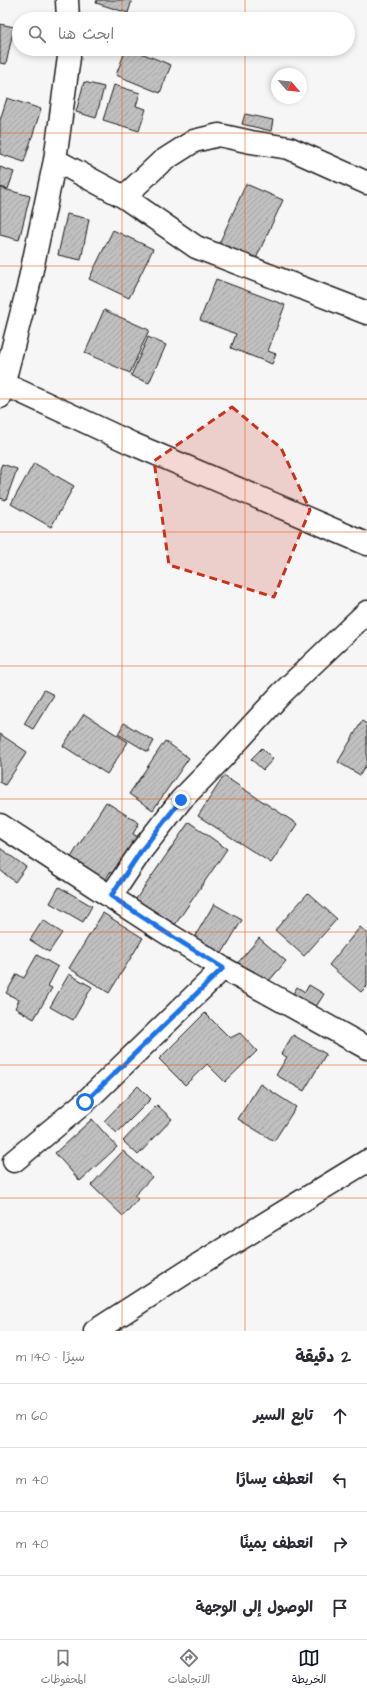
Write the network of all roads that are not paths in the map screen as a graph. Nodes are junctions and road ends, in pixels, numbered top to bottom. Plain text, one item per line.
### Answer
1 (67, 0) edge
2 (68, 12) edge
3 (69, 56) edge
4 (55, 160) junction
5 (367, 183) edge
6 (124, 197) junction
7 (367, 313) edge
8 (2, 388) edge
9 (367, 544) edge
10 (367, 612) edge
11 (0, 825) edge
12 (111, 896) junction
13 (223, 968) junction
14 (367, 1048) edge
15 (14, 1161) dead end
16 (367, 1161) edge
17 (95, 1331) edge

1 - 2 street
3 - 4 street
4 - 6 street
4 - 8 street
5 - 6 street
6 - 7 street
8 - 9 street
10 - 12 street
11 - 12 street
12 - 13 street
13 - 14 street
13 - 15 street
16 - 17 street

